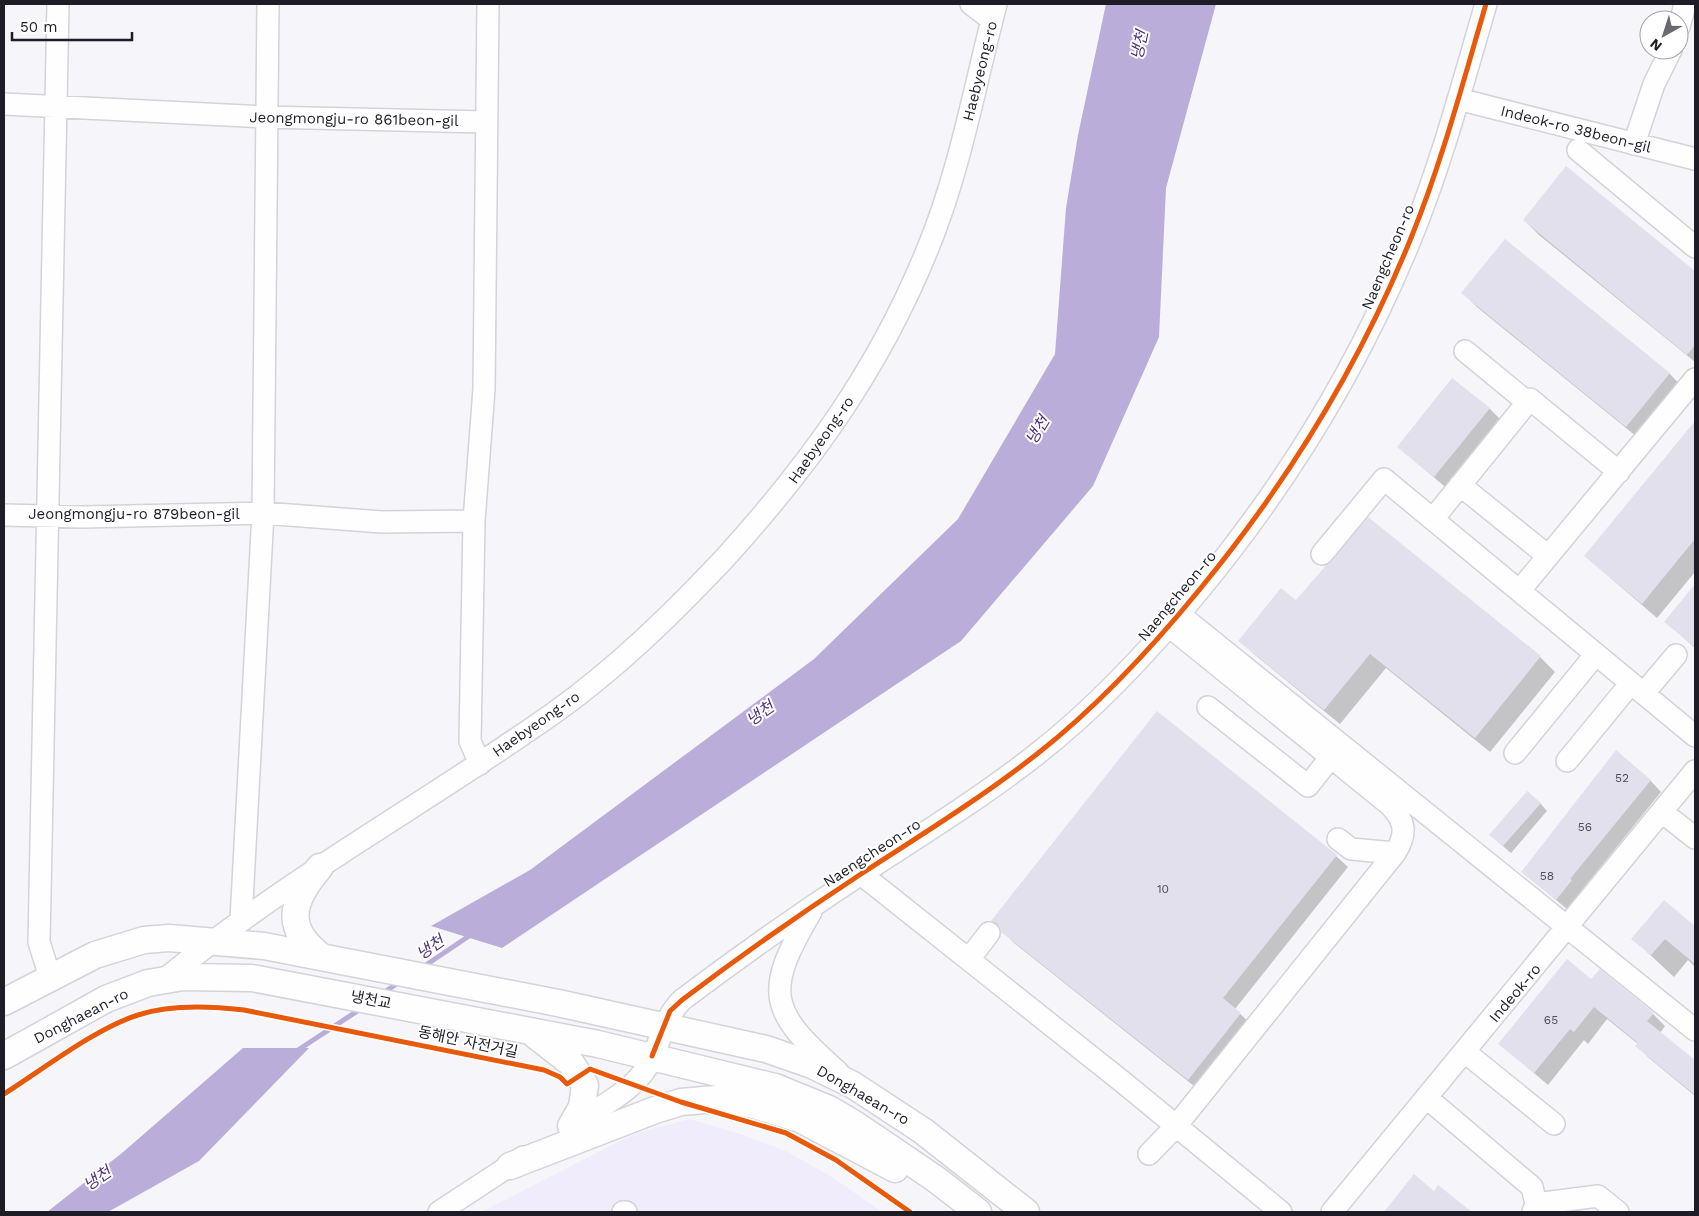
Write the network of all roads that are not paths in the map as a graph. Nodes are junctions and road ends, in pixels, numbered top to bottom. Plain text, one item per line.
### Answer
1 (58, 4) edge
2 (268, 4) edge
3 (488, 4) edge
4 (972, 4) edge
5 (1486, 4) edge
6 (994, 12) edge
7 (1666, 60) edge
8 (1458, 99) junction
9 (4, 104) edge
10 (56, 107) junction
11 (265, 118) junction
12 (486, 122) junction
13 (1634, 144) junction
14 (1578, 150) dead end
15 (1695, 160) edge
16 (1695, 247) edge
17 (1465, 351) dead end
18 (1695, 379) edge
19 (1527, 402) junction
20 (1619, 472) junction
21 (1460, 485) junction
22 (263, 513) junction
23 (4, 515) edge
24 (48, 516) junction
25 (1433, 519) junction
26 (474, 522) junction
27 (1322, 554) dead end
28 (1548, 556) junction
29 (1520, 590) junction
30 (1174, 620) junction
31 (1596, 654) junction
32 (1676, 655) dead end
33 (1637, 688) junction
34 (1208, 707) dead end
35 (1695, 736) edge
36 (1515, 753) dead end
37 (1330, 758) junction
38 (1567, 761) dead end
39 (480, 764) junction
40 (1695, 771) edge
41 (1662, 812) junction
42 (1695, 838) edge
43 (1338, 839) dead end
44 (1395, 853) junction
45 (320, 867) junction
46 (861, 874) junction
47 (816, 904) junction
48 (241, 920) junction
49 (1568, 928) junction
50 (989, 933) dead end
51 (213, 940) junction
52 (322, 957) junction
53 (969, 959) junction
54 (50, 976) junction
55 (220, 976) joint
56 (165, 979) junction
57 (4, 1002) edge
58 (663, 1026) junction
59 (521, 1029) junction
60 (1695, 1030) edge
61 (1465, 1052) junction
62 (4, 1056) edge
63 (652, 1056) junction
64 (853, 1086) junction
65 (1427, 1098) junction
66 (1554, 1124) dead end
67 (571, 1126) junction
68 (1176, 1126) junction
69 (1149, 1154) dead end
70 (510, 1166) junction
71 (1534, 1208) edge
72 (976, 1211) edge
73 (439, 1212) edge
74 (1026, 1212) edge
75 (1281, 1212) edge
76 (1332, 1212) edge
77 (1618, 1212) edge

1 - 10 street
2 - 11 street
3 - 12 street
4 - 6 street
5 - 8 street, Naengcheon-ro
6 - 39 street, Haebyeong-ro
7 - 13 street
8 - 13 street, Indeok-ro 38beon-gil
8 - 30 street, Naengcheon-ro
9 - 10 street, Jeongmongju-ro 861beon-gil
10 - 11 street, Jeongmongju-ro 861beon-gil
10 - 24 street
11 - 12 street, Jeongmongju-ro 861beon-gil
11 - 22 street
12 - 26 street
13 - 15 street, Indeok-ro 38beon-gil
14 - 16 street
17 - 19 street
18 - 20 street
19 - 20 street
19 - 21 street
20 - 28 street
21 - 25 street
21 - 28 street
22 - 24 street, Jeongmongju-ro 879beon-gil
22 - 26 street, Jeongmongju-ro 879beon-gil
22 - 48 street
23 - 24 street, Jeongmongju-ro 879beon-gil
24 - 54 street
25 - 27 street
25 - 29 street
26 - 39 street, Haebyeong-ro
28 - 29 street
29 - 31 street
30 - 37 street
30 - 46 street, Naengcheon-ro
30 - 49 street
31 - 33 street
31 - 36 street
32 - 33 street
33 - 35 street
33 - 38 street
34 - 37 street
37 - 44 street
39 - 45 street, Haebyeong-ro
40 - 41 street, Indeok-ro
41 - 42 street
41 - 49 street, Indeok-ro
43 - 44 street
44 - 68 street
45 - 48 street, Haebyeong-ro
45 - 52 main road
46 - 47 street, Naengcheon-ro
46 - 53 street
47 - 58 street, Naengcheon-ro
47 - 64 street
48 - 51 street, Haebyeong-ro
49 - 60 street
49 - 61 street, Indeok-ro
50 - 53 street
51 - 52 main road
51 - 54 main road
51 - 56 street, Haebyeong-ro
52 - 58 main road, Donghaean-ro
53 - 68 street
54 - 57 main road
55 - 56 main road, Donghaean-ro
55 - 59 main road, 냉천교
56 - 62 main road, Donghaean-ro
58 - 63 street, Naengcheon-ro
58 - 64 main road, Donghaean-ro
59 - 63 main road, Donghaean-ro
59 - 67 main road
61 - 65 street, Indeok-ro
61 - 66 street
63 - 67 street, Naengcheon-ro
63 - 72 main road, Donghaean-ro
64 - 74 main road, Donghaean-ro
65 - 71 street
65 - 76 street, Indeok-ro
67 - 70 street, Naengcheon-ro
68 - 69 street
68 - 75 street
70 - 72 main road
70 - 73 street, Naengcheon-ro
71 - 77 street

